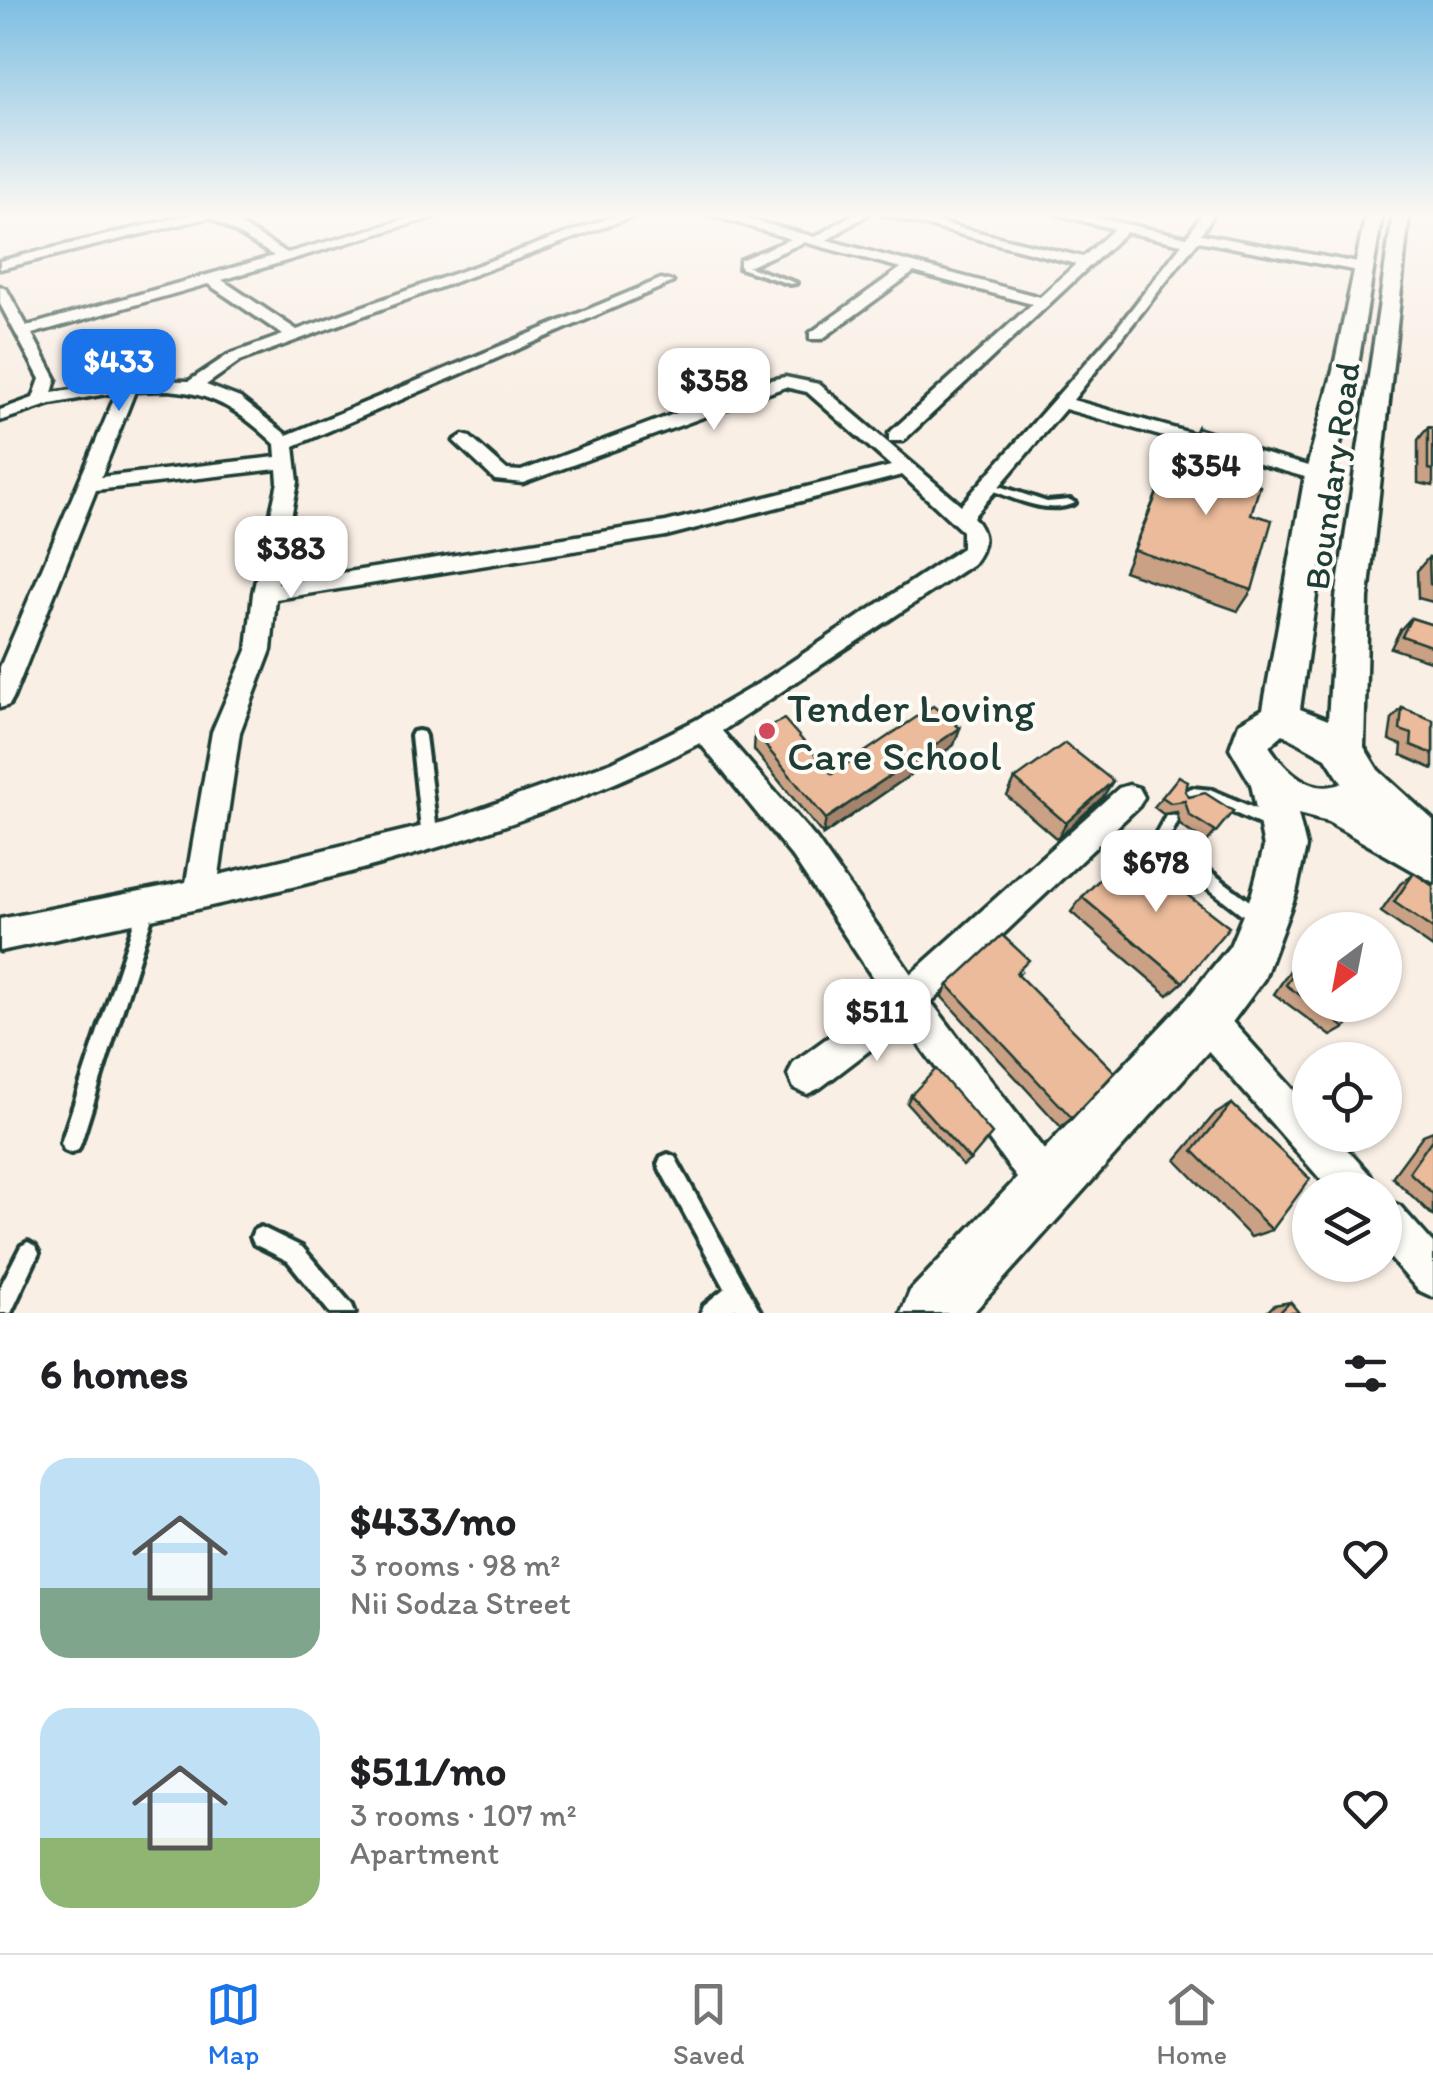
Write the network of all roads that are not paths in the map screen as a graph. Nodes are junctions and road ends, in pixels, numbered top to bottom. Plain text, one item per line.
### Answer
1 (223, 275) edge
2 (463, 275) edge
3 (768, 275) edge
4 (900, 275) edge
5 (943, 275) edge
6 (1069, 275) edge
7 (1166, 275) edge
8 (1362, 275) edge
9 (1393, 275) edge
10 (211, 279) junction
11 (666, 282) dead end
12 (792, 283) dead end
13 (0, 290) edge
14 (1040, 301) junction
15 (7, 317) edge
16 (23, 332) junction
17 (295, 336) junction
18 (816, 336) dead end
19 (193, 386) junction
20 (127, 389) junction
21 (42, 400) junction
22 (1062, 402) junction
23 (0, 416) edge
24 (896, 438) dead end
25 (463, 441) dead end
26 (286, 452) junction
27 (902, 469) junction
28 (1319, 475) junction
29 (87, 485) junction
30 (988, 486) junction
31 (1070, 503) dead end
32 (962, 516) junction
33 (265, 592) junction
34 (0, 698) edge
35 (1280, 717) junction
36 (704, 729) junction
37 (418, 736) dead end
38 (1270, 781) junction
39 (1340, 785) junction
40 (1129, 797) dead end
41 (1187, 800) edge
42 (1171, 821) dead end
43 (1283, 837) junction
44 (430, 839) junction
45 (1433, 848) edge
46 (1433, 862) edge
47 (200, 894) junction
48 (148, 904) junction
49 (1264, 921) junction
50 (0, 936) edge
51 (908, 1000) junction
52 (1204, 1018) junction
53 (807, 1075) dead end
54 (71, 1143) dead end
55 (668, 1164) dead end
56 (1342, 1172) edge
57 (1047, 1186) junction
58 (261, 1238) dead end
59 (1402, 1240) edge
60 (28, 1253) dead end
61 (1433, 1275) edge
62 (738, 1291) junction
63 (0, 1311) edge
64 (344, 1313) edge
65 (712, 1313) edge
66 (750, 1313) edge
67 (932, 1313) edge

1 - 10 street
2 - 17 street
3 - 12 lane
4 - 18 street
5 - 14 street
6 - 14 street
7 - 22 street
8 - 28 main road, Boundary Road
9 - 39 main road, Boundary Road
10 - 16 street
10 - 17 street
11 - 26 street
13 - 15 street
14 - 24 street
15 - 16 street
16 - 21 street
17 - 19 street
19 - 20 street
19 - 26 street
20 - 21 street
20 - 29 street
21 - 23 street
22 - 28 street
22 - 30 street
25 - 27 street
26 - 29 street
26 - 33 street
27 - 32 street
27 - 33 street
28 - 35 main road, Boundary Road
29 - 34 street
30 - 31 lane
30 - 32 street
32 - 36 street
33 - 47 street
35 - 38 main road
35 - 39 main road
36 - 44 street
36 - 51 street
37 - 44 lane
38 - 39 main road
38 - 43 main road
39 - 43 main road
39 - 45 main road
39 - 46 main road
40 - 51 street
41 - 43 lane
42 - 49 lane
43 - 49 main road
44 - 47 street
47 - 48 street
48 - 50 street
48 - 54 lane
49 - 52 main road
51 - 53 street
51 - 57 street
52 - 56 street
52 - 57 main road
55 - 62 lane
57 - 67 main road
58 - 64 lane
59 - 61 street
60 - 63 lane
62 - 65 lane
62 - 66 lane

